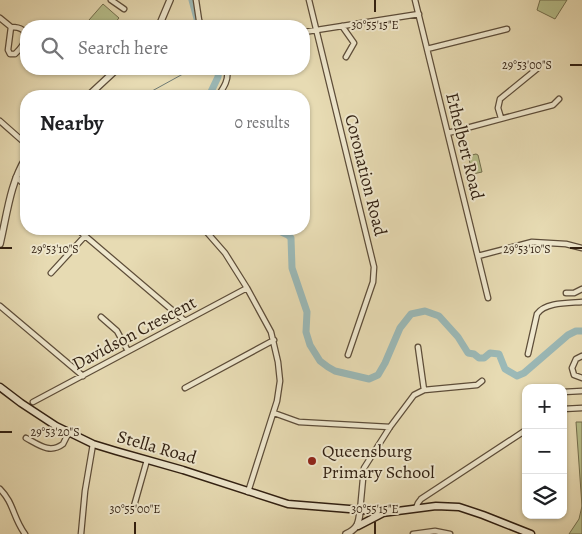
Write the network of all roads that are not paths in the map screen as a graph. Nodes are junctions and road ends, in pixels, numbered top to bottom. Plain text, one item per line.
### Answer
1 (111, 0) edge
2 (170, 0) edge
3 (196, 0) edge
4 (309, 0) edge
5 (415, 0) edge
6 (124, 9) dead end
7 (418, 14) junction
8 (0, 18) edge
9 (161, 20) edge
10 (200, 20) edge
11 (342, 26) junction
12 (11, 27) junction
13 (20, 29) edge
14 (507, 29) dead end
15 (316, 30) junction
16 (310, 31) edge
17 (20, 49) edge
18 (427, 49) junction
19 (346, 57) dead end
20 (538, 68) dead end
21 (111, 75) edge
22 (228, 75) edge
23 (94, 90) edge
24 (222, 90) edge
25 (559, 99) dead end
26 (502, 118) junction
27 (0, 121) edge
28 (448, 132) junction
29 (20, 139) edge
30 (357, 166) dead end
31 (350, 167) junction
32 (20, 169) edge
33 (16, 177) junction
34 (20, 181) edge
35 (2, 226) edge
36 (209, 235) edge
37 (85, 236) joint
38 (0, 244) edge
39 (582, 248) edge
40 (478, 256) junction
41 (51, 274) dead end
42 (248, 288) junction
43 (582, 289) edge
44 (566, 293) dead end
45 (488, 298) dead end
46 (582, 302) edge
47 (0, 306) edge
48 (101, 317) dead end
49 (185, 322) junction
50 (274, 340) junction
51 (418, 347) dead end
52 (128, 351) junction
53 (528, 354) dead end
54 (348, 355) dead end
55 (582, 356) edge
56 (83, 376) junction
57 (582, 378) edge
58 (482, 381) dead end
59 (0, 387) edge
60 (185, 388) dead end
61 (424, 390) junction
62 (582, 391) edge
63 (567, 392) edge
64 (33, 402) dead end
65 (582, 408) edge
66 (567, 409) edge
67 (274, 413) junction
68 (390, 427) junction
69 (69, 432) junction
70 (522, 433) edge
71 (26, 438) dead end
72 (92, 444) junction
73 (147, 460) junction
74 (1, 491) edge
75 (248, 492) junction
76 (134, 506) dead end
77 (416, 508) junction
78 (360, 512) junction
79 (384, 512) junction
80 (358, 526) junction
81 (25, 534) edge
82 (81, 534) edge
83 (346, 534) edge
84 (412, 534) edge
85 (450, 534) edge
86 (531, 534) edge

1 - 6 street
2 - 9 street
3 - 10 street
4 - 15 street, Coronation Road
5 - 7 street, Ethelbert Road
7 - 11 street
7 - 18 street, Ethelbert Road
8 - 12 street
11 - 15 street
11 - 19 street
12 - 13 street
12 - 17 street
14 - 18 street
15 - 16 street
15 - 31 street, Coronation Road
18 - 28 street, Ethelbert Road
20 - 26 street
21 - 23 street
22 - 24 street
25 - 26 street
26 - 28 street
27 - 29 street
28 - 40 street, Ethelbert Road
30 - 31 street
31 - 54 street, Coronation Road
32 - 33 street
33 - 34 street
33 - 35 street
35 - 38 street
36 - 42 street
37 - 41 street
37 - 49 street
39 - 40 street
40 - 45 street, Ethelbert Road
42 - 49 street, Davidson Crescent
42 - 50 street
43 - 44 street
46 - 53 street
47 - 56 street
48 - 52 street
49 - 52 street, Davidson Crescent
50 - 60 street
50 - 67 street
51 - 61 street
52 - 56 street, Davidson Crescent
55 - 57 street
56 - 64 street, Davidson Crescent
58 - 61 street
59 - 69 main road, Stella Road
61 - 68 street
62 - 63 street
65 - 66 street
67 - 68 street
67 - 75 street
68 - 78 street
69 - 71 street
69 - 72 main road, Stella Road
70 - 77 street
72 - 73 main road, Stella Road
72 - 82 street
73 - 75 main road, Stella Road
73 - 76 street
74 - 81 street
75 - 78 main road, Stella Road
77 - 79 main road, Stella Road
77 - 86 main road, Stella Road
78 - 79 main road, Stella Road
78 - 80 street
79 - 80 main road
80 - 83 street
84 - 85 street

